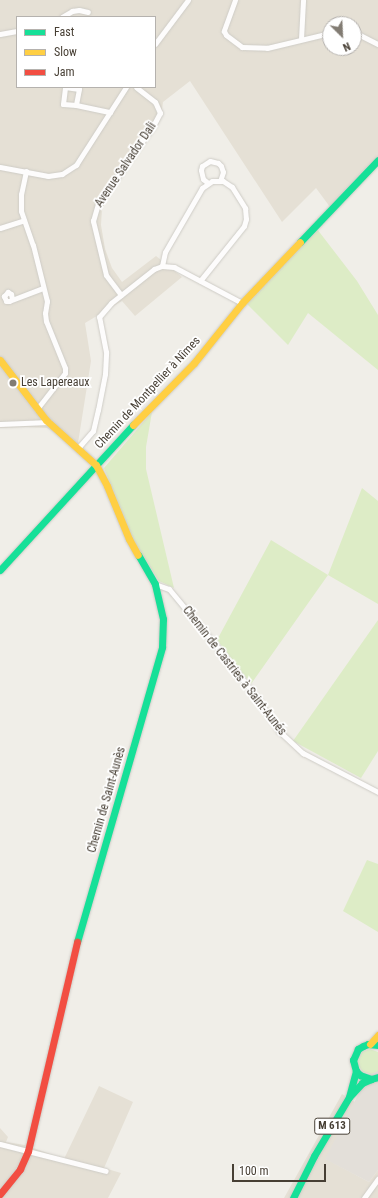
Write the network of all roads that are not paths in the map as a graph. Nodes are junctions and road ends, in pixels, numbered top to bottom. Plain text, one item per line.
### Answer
1 (188, 0) edge
2 (235, 0) edge
3 (303, 0) edge
4 (88, 12) dead end
5 (64, 16) edge
6 (16, 31) edge
7 (0, 34) edge
8 (322, 35) edge
9 (362, 36) edge
10 (301, 39) junction
11 (156, 43) edge
12 (378, 44) edge
13 (125, 88) edge
14 (137, 88) edge
15 (76, 105) dead end
16 (110, 112) junction
17 (378, 160) edge
18 (0, 167) edge
19 (26, 171) junction
20 (220, 181) junction
21 (208, 184) junction
22 (24, 220) junction
23 (0, 228) edge
24 (162, 266) junction
25 (200, 281) junction
26 (43, 288) junction
27 (121, 295) junction
28 (12, 299) dead end
29 (242, 303) junction
30 (0, 360) edge
31 (37, 409) junction
32 (49, 422) junction
33 (0, 424) edge
34 (78, 448) junction
35 (96, 465) junction
36 (0, 570) edge
37 (155, 584) junction
38 (378, 792) edge
39 (378, 1035) edge
40 (370, 1044) junction
41 (378, 1045) edge
42 (356, 1071) junction
43 (376, 1078) edge
44 (349, 1097) junction
45 (0, 1144) edge
46 (28, 1151) junction
47 (106, 1171) dead end
48 (378, 1179) edge
49 (0, 1194) edge
50 (293, 1198) edge
51 (364, 1198) edge

1 - 11 street
2 - 10 street
3 - 10 street
4 - 5 street
6 - 7 street
8 - 10 street
9 - 12 street
13 - 16 street
14 - 27 street, Avenue Salvador Dali
15 - 16 street
16 - 19 street
17 - 29 street, Chemin de Montpellier à Nîmes
18 - 19 street
19 - 22 street
20 - 21 street
20 - 21 street
20 - 25 street
21 - 24 street
22 - 23 street
22 - 26 street
24 - 25 street
24 - 27 street
25 - 29 street
26 - 28 street
26 - 31 street
27 - 34 street
29 - 35 street, Chemin de Montpellier à Nîmes
30 - 31 street, Chemin de Saint-Aunès
31 - 32 street, Chemin de Saint-Aunès
32 - 33 street
32 - 34 street, Chemin de Saint-Aunès
34 - 35 street, Chemin de Saint-Aunès
35 - 36 street, Chemin de Montpellier à Nîmes
35 - 37 street, Chemin de Saint-Aunès
37 - 38 street, Chemin de Castries à Saint-Aunés
37 - 46 street, Chemin de Saint-Aunès
39 - 40 street
40 - 41 street
40 - 42 street
42 - 43 street
42 - 44 street, M 613
43 - 44 street, M 613
44 - 50 street, M 613
45 - 46 street
46 - 47 street
46 - 49 street, Chemin de Saint-Aunès
48 - 51 street

